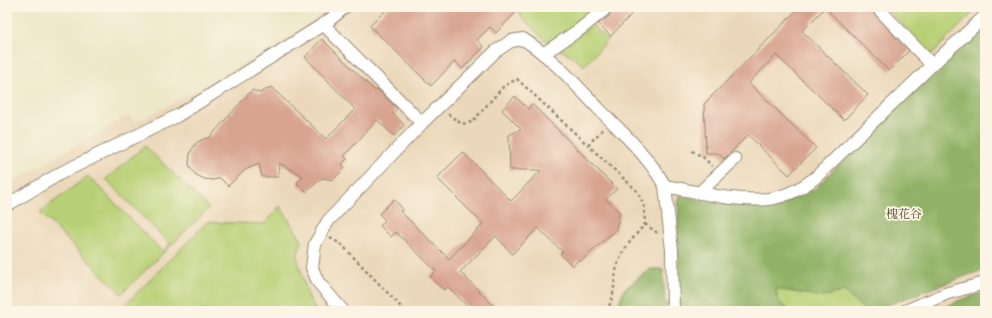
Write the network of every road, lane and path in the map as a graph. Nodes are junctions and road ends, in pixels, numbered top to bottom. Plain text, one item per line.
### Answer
1 (345, 7) edge
2 (878, 7) edge
3 (604, 10) dead end
4 (985, 16) edge
5 (323, 24) junction
6 (543, 54) junction
7 (932, 65) junction
8 (439, 106) junction
9 (611, 121) junction
10 (422, 123) junction
11 (588, 145) junction
12 (692, 151) dead end
13 (735, 159) dead end
14 (720, 173) junction
15 (665, 186) junction
16 (699, 193) junction
17 (7, 205) edge
18 (321, 235) junction
19 (985, 283) edge
20 (342, 311) edge
21 (405, 311) edge
22 (606, 311) edge
23 (672, 311) edge
24 (905, 311) edge

1 - 5 street
2 - 7 street
3 - 6 street
4 - 7 street
5 - 10 street
5 - 17 street
6 - 8 street
6 - 9 street
7 - 16 street
8 - 10 street
8 - 11 path
9 - 11 path
9 - 15 street
10 - 18 street
11 - 22 path
12 - 14 path
13 - 14 street
14 - 16 street
15 - 16 street
15 - 23 street
18 - 20 street
18 - 21 path
19 - 24 street

